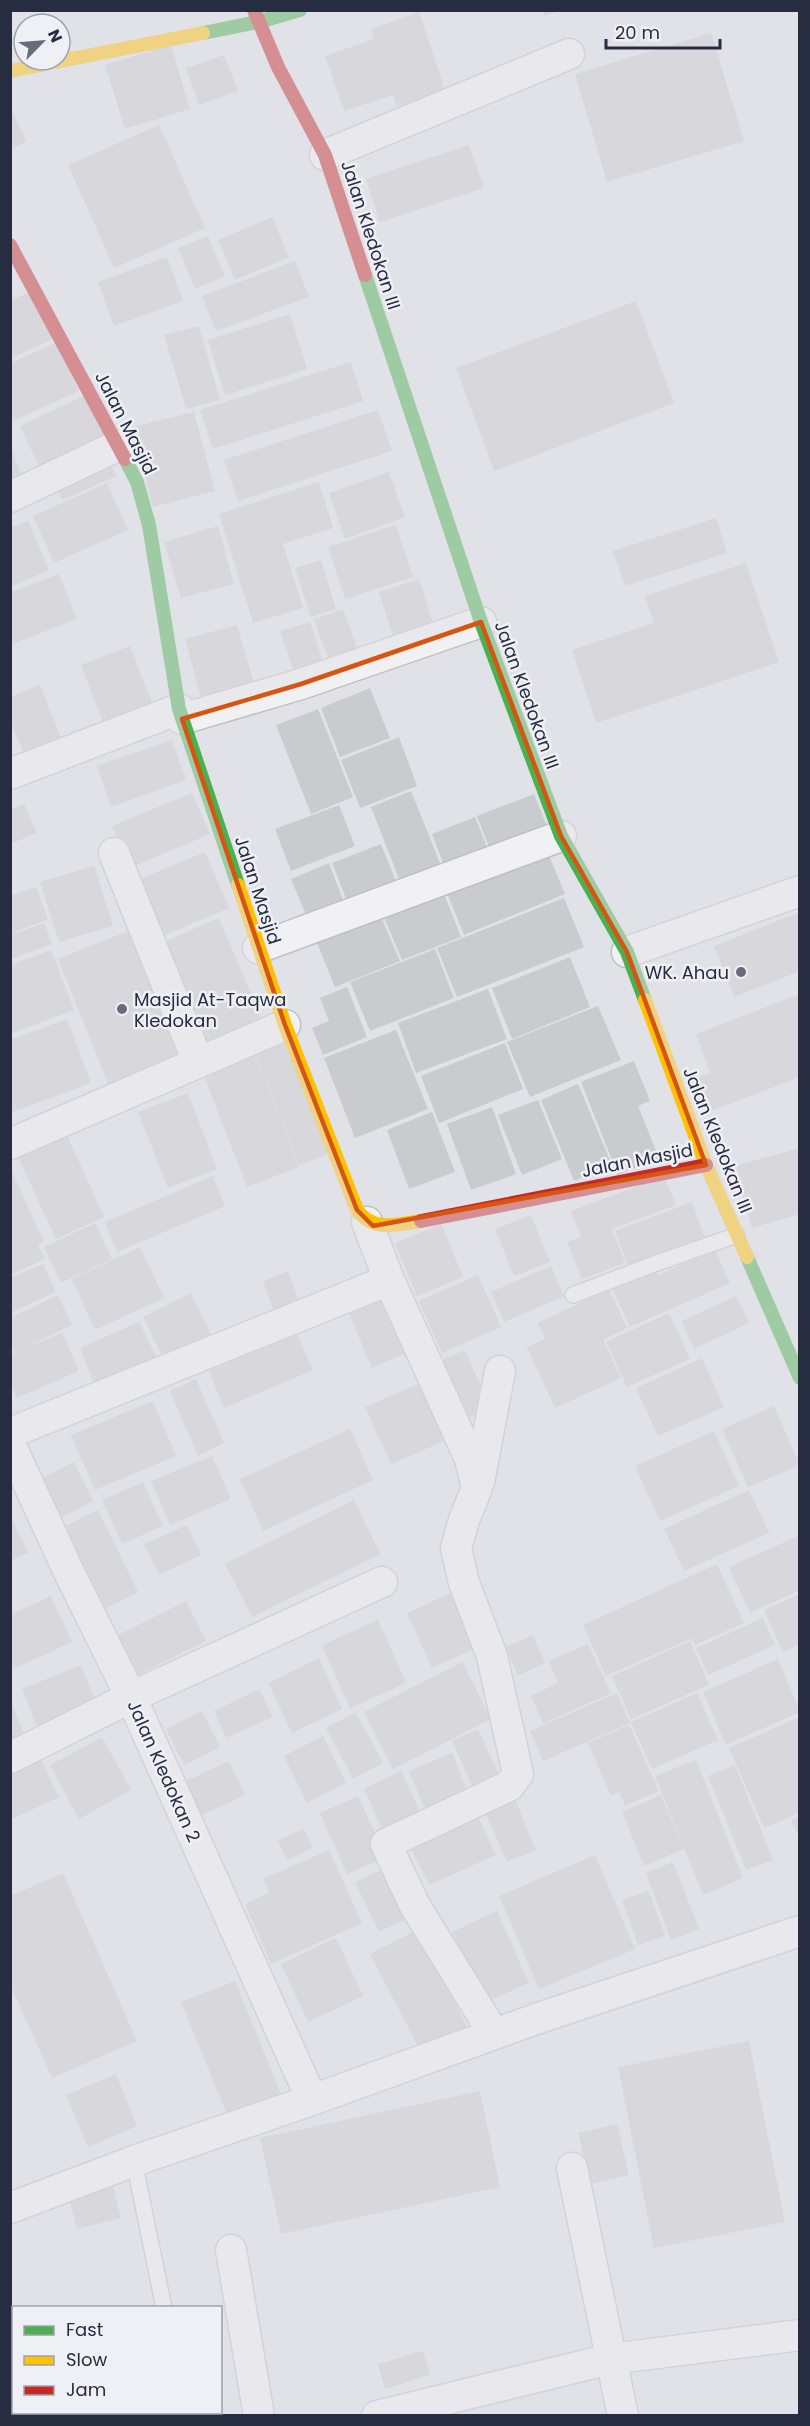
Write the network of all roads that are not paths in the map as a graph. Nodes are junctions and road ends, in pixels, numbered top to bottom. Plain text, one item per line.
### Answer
1 (300, 10) edge
2 (256, 16) edge
3 (569, 54) dead end
4 (10, 71) edge
5 (325, 155) junction
6 (10, 245) edge
7 (120, 445) junction
8 (10, 497) edge
9 (481, 622) junction
10 (181, 714) junction
11 (10, 774) edge
12 (561, 836) junction
13 (114, 853) dead end
14 (800, 891) edge
15 (258, 948) junction
16 (627, 952) junction
17 (285, 1025) junction
18 (198, 1062) junction
19 (10, 1144) edge
20 (706, 1165) junction
21 (367, 1222) junction
22 (737, 1235) junction
23 (389, 1280) junction
24 (573, 1295) dead end
25 (500, 1371) dead end
26 (800, 1378) edge
27 (10, 1433) edge
28 (10, 1444) edge
29 (477, 1488) junction
30 (382, 1582) dead end
31 (130, 1697) junction
32 (10, 1758) edge
33 (800, 1931) edge
34 (494, 2034) junction
35 (312, 2100) junction
36 (134, 2161) junction
37 (572, 2168) dead end
38 (10, 2208) edge
39 (231, 2250) dead end
40 (164, 2306) edge
41 (800, 2335) edge
42 (610, 2358) junction
43 (259, 2415) edge
44 (377, 2415) edge
45 (622, 2415) edge

1 - 2 street
2 - 4 street
2 - 5 street, Jalan Kledokan III
3 - 5 street
5 - 9 street, Jalan Kledokan III
6 - 7 street, Jalan Masjid
7 - 8 street
7 - 10 street, Jalan Masjid
9 - 10 street
9 - 12 street, Jalan Kledokan III
10 - 11 street
10 - 15 street, Jalan Masjid
12 - 15 street
12 - 16 street, Jalan Kledokan III
13 - 18 street
14 - 16 street
15 - 17 street, Jalan Masjid
16 - 20 street, Jalan Kledokan III
17 - 18 street
17 - 21 street, Jalan Masjid
18 - 19 street
20 - 21 street, Jalan Masjid
20 - 22 street, Jalan Kledokan III
21 - 23 street
22 - 24 lane
22 - 26 street, Jalan Kledokan III
23 - 27 street
23 - 29 street
25 - 29 street
28 - 31 street, Jalan Kledokan 2
29 - 34 street
30 - 31 street
31 - 32 street
31 - 35 street, Jalan Kledokan 2
33 - 34 street
34 - 35 street
35 - 36 street
36 - 38 street
36 - 40 lane
37 - 42 street
39 - 43 street
41 - 42 street
42 - 44 street
42 - 45 street

